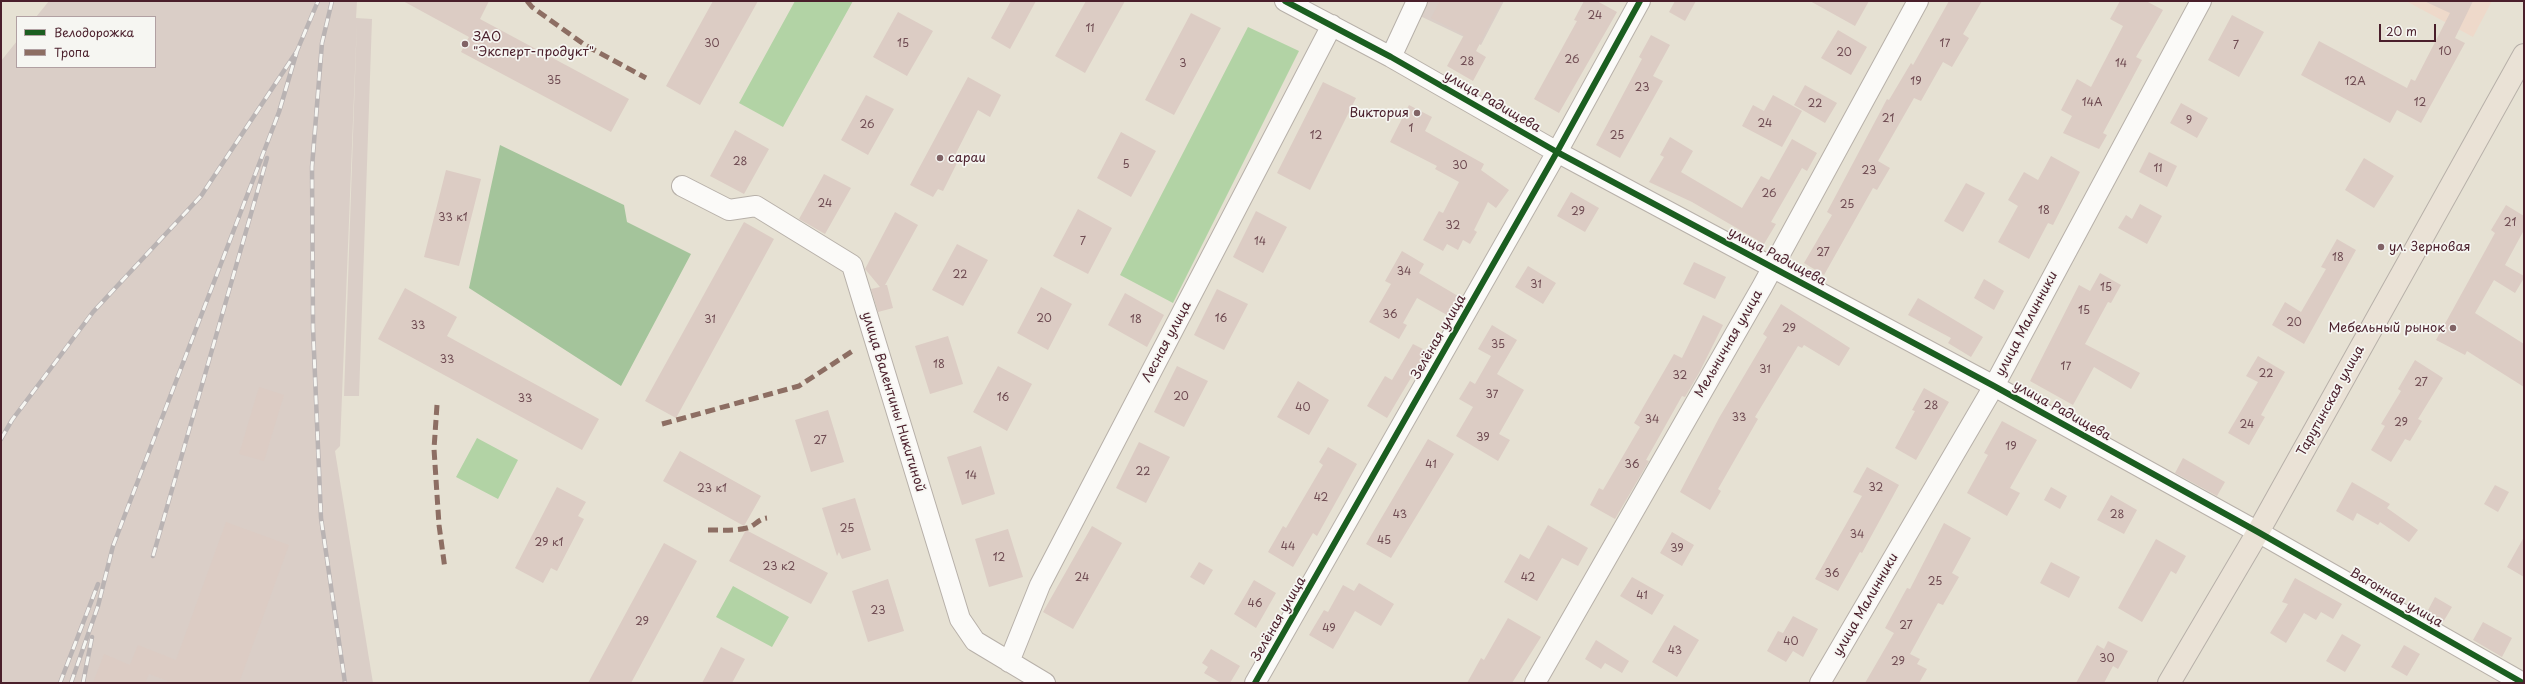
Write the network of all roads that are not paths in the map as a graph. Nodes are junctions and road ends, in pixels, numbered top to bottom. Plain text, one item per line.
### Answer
1 (1285, 1) edge
2 (1417, 1) edge
3 (1640, 1) edge
4 (1918, 1) edge
5 (2201, 1) edge
6 (1332, 25) junction
7 (2524, 55) edge
8 (1391, 57) junction
9 (1557, 152) junction
10 (682, 186) dead end
11 (1772, 267) junction
12 (1994, 386) junction
13 (2258, 532) junction
14 (1009, 662) junction
15 (1045, 683) edge
16 (1255, 683) edge
17 (1535, 683) edge
18 (1820, 683) edge
19 (2170, 683) edge
20 (2523, 683) edge

1 - 6 street, улица Радищева
2 - 8 street
3 - 9 street, Зелёная улица
4 - 11 street, Мельничная улица
5 - 12 street, улица Малинники
6 - 8 street, улица Радищева
6 - 14 street, Лесная улица
7 - 13 main road, Тарутинская улица
8 - 9 street, улица Радищева
9 - 11 street, улица Радищева
9 - 16 street, Зелёная улица
10 - 14 street, улица Валентины Никитиной
11 - 12 street, улица Радищева
11 - 17 street, Мельничная улица
12 - 13 street, улица Радищева
12 - 18 street, улица Малинники
13 - 19 main road, Тарутинская улица
13 - 20 street, Вагонная улица
14 - 15 street, улица Валентины Никитиной

